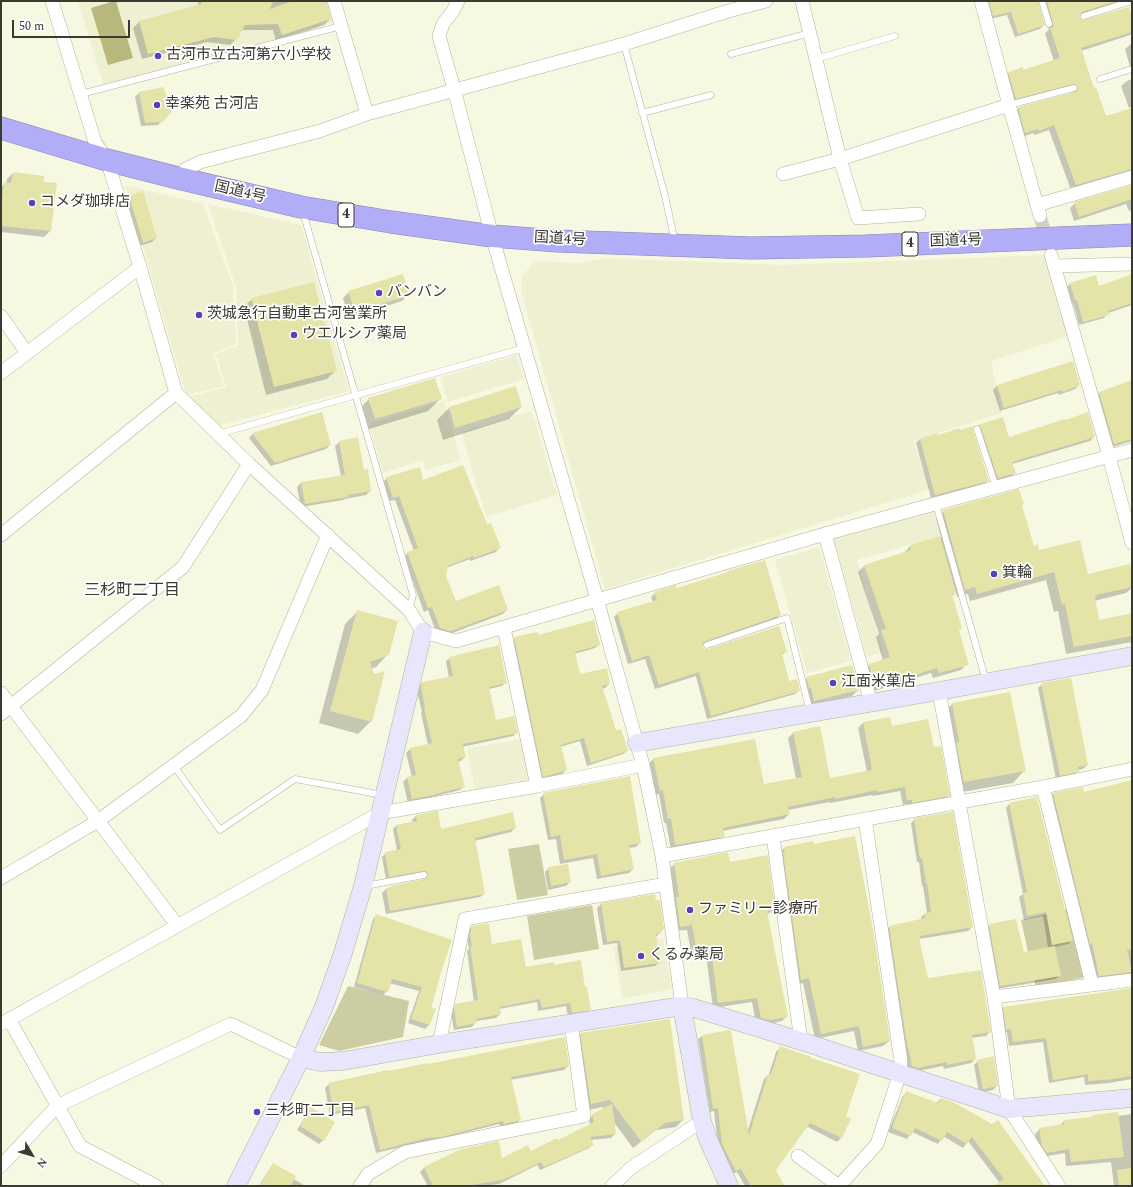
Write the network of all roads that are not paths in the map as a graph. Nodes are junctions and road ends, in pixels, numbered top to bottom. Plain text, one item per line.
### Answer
1 (52, 1) edge
2 (334, 1) edge
3 (458, 1) edge
4 (766, 1) edge
5 (802, 1) edge
6 (981, 1) edge
7 (1042, 1) edge
8 (1132, 1) edge
9 (723, 7) edge
10 (1084, 16) dead end
11 (1049, 24) dead end
12 (341, 26) junction
13 (810, 33) junction
14 (895, 36) dead end
15 (624, 44) junction
16 (730, 54) dead end
17 (816, 59) junction
18 (1132, 69) edge
19 (1100, 79) dead end
20 (1074, 88) dead end
21 (454, 89) junction
22 (81, 94) junction
23 (711, 95) dead end
24 (1009, 105) junction
25 (642, 113) junction
26 (368, 114) junction
27 (1, 128) edge
28 (840, 159) junction
29 (107, 160) junction
30 (782, 174) dead end
31 (1132, 177) edge
32 (178, 178) junction
33 (301, 207) junction
34 (919, 214) dead end
35 (1132, 235) edge
36 (492, 236) junction
37 (676, 244) junction
38 (1132, 264) edge
39 (140, 267) junction
40 (1, 316) edge
41 (524, 348) junction
42 (27, 353) junction
43 (1, 373) edge
44 (176, 393) junction
45 (356, 395) junction
46 (977, 430) dead end
47 (218, 434) junction
48 (1132, 450) edge
49 (1109, 456) junction
50 (249, 464) junction
51 (996, 487) junction
52 (936, 504) junction
53 (825, 534) junction
54 (1, 535) edge
55 (328, 535) junction
56 (1132, 543) edge
57 (597, 599) junction
58 (409, 610) junction
59 (504, 628) junction
60 (423, 632) junction
61 (707, 645) dead end
62 (1132, 656) edge
63 (986, 683) junction
64 (939, 691) junction
65 (1, 692) edge
66 (871, 703) junction
67 (6, 710) edge
68 (811, 713) junction
69 (637, 743) junction
70 (643, 765) junction
71 (174, 766) junction
72 (1132, 769) edge
73 (537, 786) junction
74 (1044, 787) junction
75 (385, 796) junction
76 (959, 801) junction
77 (380, 813) junction
78 (865, 819) junction
79 (98, 821) junction
80 (773, 836) junction
81 (662, 856) junction
82 (424, 875) dead end
83 (1, 878) edge
84 (666, 884) junction
85 (363, 886) junction
86 (177, 925) junction
87 (1132, 980) edge
88 (1092, 984) junction
89 (994, 997) junction
90 (682, 1006) junction
91 (5, 1022) edge
92 (571, 1023) junction
93 (801, 1042) junction
94 (439, 1044) junction
95 (301, 1058) junction
96 (900, 1073) junction
97 (1132, 1098) edge
98 (57, 1106) junction
99 (1009, 1109) junction
100 (702, 1121) junction
101 (798, 1156) dead end
102 (1, 1166) edge
103 (156, 1186) edge
104 (236, 1186) edge
105 (360, 1186) edge
106 (612, 1186) edge
107 (729, 1186) edge
108 (839, 1186) edge
109 (1058, 1186) edge

1 - 22 street
2 - 12 street
3 - 21 street
4 - 9 street
5 - 13 street
6 - 24 street
7 - 11 lane
8 - 10 lane
9 - 15 street
12 - 22 lane
12 - 26 street
13 - 16 lane
13 - 17 street
14 - 17 lane
15 - 21 street
15 - 25 lane
17 - 28 street
18 - 19 lane
20 - 24 lane
21 - 26 street
21 - 36 street
22 - 29 street
23 - 25 lane
24 - 28 street
24 - 31 street
25 - 37 lane
26 - 32 street
27 - 29 highway, 国道4号 / 4
28 - 30 street
28 - 34 street
29 - 32 highway, 国道4号 / 4
29 - 39 street
32 - 33 highway, 国道4号 / 4
33 - 36 highway, 国道4号 / 4
33 - 45 lane
35 - 37 highway, 国道4号 / 4
36 - 37 highway, 国道4号 / 4
36 - 41 street
38 - 49 street
39 - 42 street
39 - 44 street
40 - 42 street
41 - 45 lane
41 - 57 street
42 - 43 street
44 - 47 street
44 - 54 street
45 - 47 lane
45 - 58 lane
46 - 51 lane
47 - 50 street
48 - 49 street
49 - 51 street
49 - 56 street
50 - 55 street
50 - 67 street
51 - 52 street
52 - 53 street
52 - 63 lane
53 - 57 street
53 - 66 street
55 - 58 street
55 - 71 street
57 - 59 street
57 - 69 street
58 - 60 street
59 - 60 street
59 - 73 street
60 - 75 street
61 - 68 lane
62 - 63 street
63 - 64 street
64 - 66 street
64 - 76 street
65 - 67 street
66 - 68 street
67 - 79 street
68 - 69 street
69 - 70 street
70 - 73 street
70 - 81 street
71 - 75 lane
71 - 79 street
72 - 74 street
73 - 77 street
74 - 76 street
74 - 88 street
75 - 77 street
76 - 78 street
76 - 89 street
77 - 85 street
77 - 86 street
78 - 80 street
78 - 96 street
79 - 83 street
79 - 86 street
80 - 81 street
80 - 93 street
81 - 84 street
82 - 85 lane
84 - 90 street
84 - 94 street
85 - 95 street
86 - 91 street
87 - 88 street
88 - 89 street
89 - 99 street
90 - 92 street
90 - 93 street
90 - 100 street
91 - 98 street
92 - 94 street
92 - 105 street
93 - 96 street
94 - 95 street
95 - 98 street
95 - 104 street
96 - 99 street
96 - 108 street
97 - 99 street
98 - 102 street
98 - 103 street
99 - 109 street
100 - 106 street
100 - 107 street
101 - 108 street

